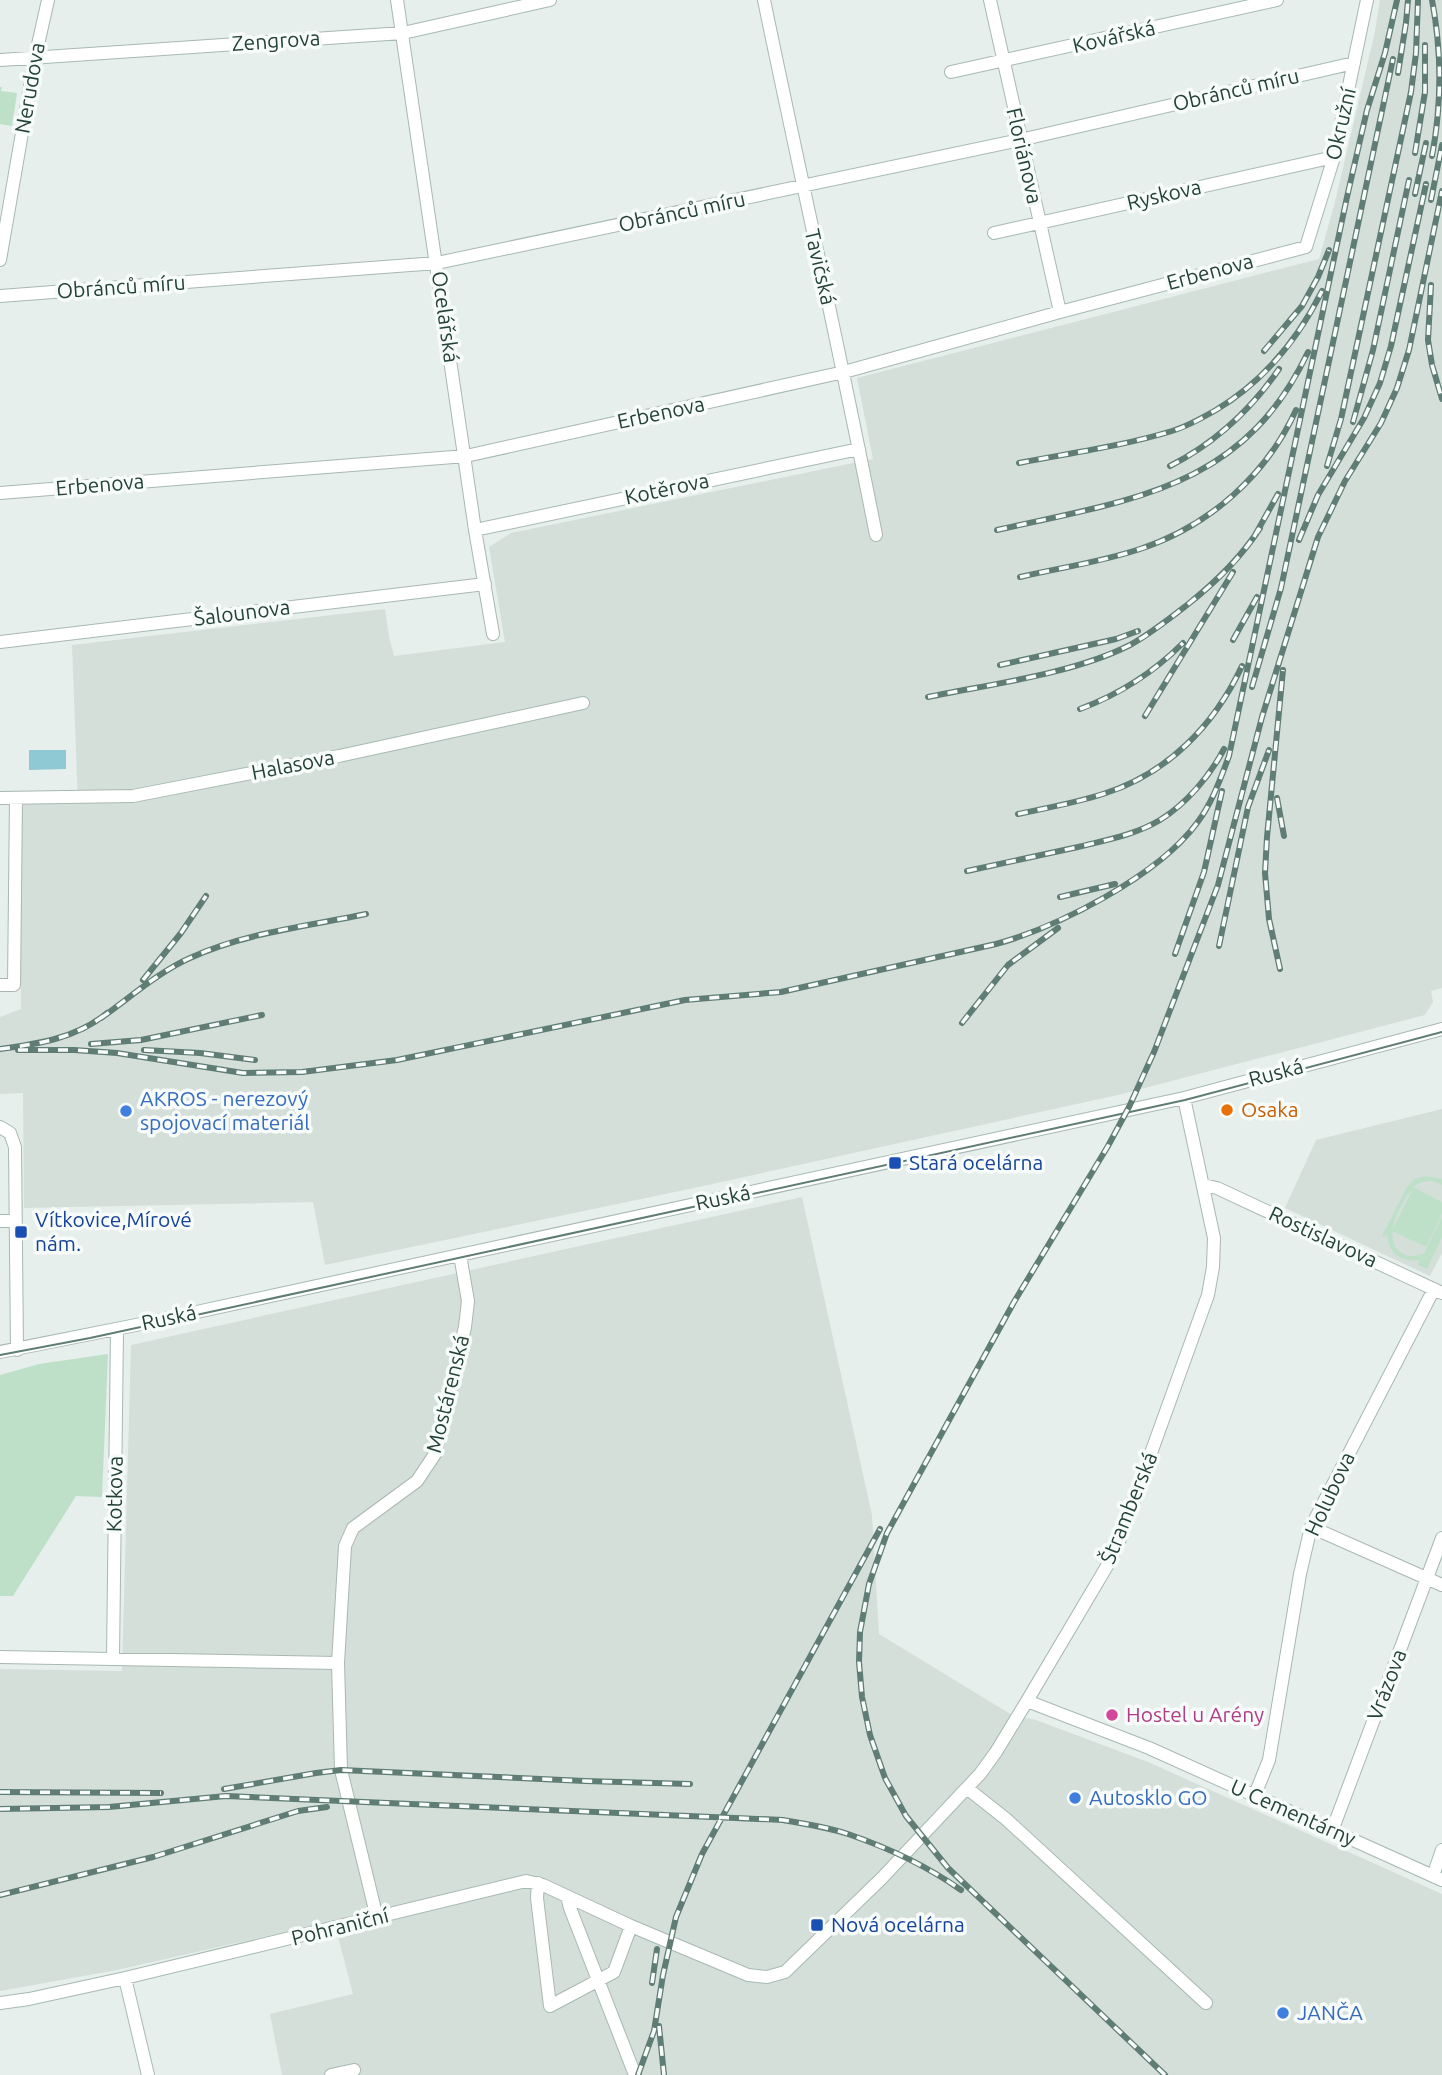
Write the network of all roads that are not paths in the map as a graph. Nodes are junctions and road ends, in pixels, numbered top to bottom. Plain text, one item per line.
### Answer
1 (48, 0) edge
2 (397, 0) edge
3 (550, 0) edge
4 (764, 0) edge
5 (990, 0) edge
6 (1277, 0) edge
7 (1367, 0) edge
8 (403, 33) junction
9 (34, 58) junction
10 (0, 60) edge
11 (1002, 62) junction
12 (1354, 63) junction
13 (951, 72) dead end
14 (1020, 140) junction
15 (1334, 157) junction
16 (802, 186) junction
17 (1040, 223) junction
18 (994, 233) dead end
19 (1306, 247) joint
20 (0, 260) edge
21 (437, 263) junction
22 (0, 296) edge
23 (1060, 312) junction
24 (844, 372) junction
25 (859, 449) junction
26 (466, 456) junction
27 (0, 493) edge
28 (475, 530) junction
29 (876, 535) dead end
30 (485, 584) junction
31 (493, 634) dead end
32 (0, 642) edge
33 (583, 703) dead end
34 (16, 797) junction
35 (0, 798) edge
36 (0, 985) edge
37 (1442, 1029) edge
38 (1184, 1098) junction
39 (0, 1127) edge
40 (1203, 1185) junction
41 (0, 1221) edge
42 (15, 1221) junction
43 (460, 1255) junction
44 (1438, 1291) edge
45 (117, 1329) junction
46 (17, 1350) junction
47 (0, 1352) edge
48 (1311, 1527) junction
49 (1442, 1538) edge
50 (1427, 1578) junction
51 (1442, 1585) edge
52 (0, 1657) edge
53 (113, 1659) junction
54 (338, 1662) junction
55 (1027, 1700) junction
56 (968, 1789) junction
57 (1254, 1797) junction
58 (1332, 1831) junction
59 (1442, 1850) edge
60 (1438, 1878) edge
61 (538, 1884) junction
62 (567, 1896) junction
63 (377, 1918) junction
64 (631, 1926) junction
65 (670, 1942) joint
66 (125, 1978) junction
67 (599, 1981) junction
68 (0, 2003) edge
69 (1206, 2003) dead end
70 (354, 2070) dead end
71 (148, 2075) edge
72 (331, 2075) edge
73 (635, 2075) edge

1 - 9 street, Nerudova
2 - 8 street, Ocelářská
3 - 8 street, Zengrova
4 - 16 street, Tavičská
5 - 11 street, Floriánova
6 - 11 street, Kovářská
7 - 12 street, Okružní
8 - 9 street, Zengrova
8 - 21 street, Ocelářská
9 - 10 street, Zengrova
9 - 20 street, Nerudova
11 - 13 street, Kovářská
11 - 14 street, Floriánova
12 - 14 street, Obránců míru
12 - 15 street, Okružní
14 - 16 street, Obránců míru
14 - 17 street, Floriánova
15 - 17 street, Ryskova
15 - 19 street, Okružní
16 - 21 street, Obránců míru
16 - 24 street, Tavičská
17 - 18 street, Ryskova
17 - 23 street, Floriánova
19 - 23 street, Erbenova
21 - 22 street, Obránců míru
21 - 26 street, Ocelářská
23 - 24 street, Erbenova
24 - 25 street, Tavičská
24 - 26 street, Erbenova
25 - 28 street, Kotěrova
25 - 29 street, Tavičská
26 - 27 street, Erbenova
26 - 28 street, Ocelářská
28 - 30 street, Ocelářská
30 - 31 street, Ocelářská
30 - 32 street, Šalounova
33 - 34 street, Halasova
34 - 35 street, Halasova
34 - 36 street
37 - 38 street, Ruská
38 - 40 street, Štramberská
38 - 43 street, Ruská
39 - 42 street
40 - 44 street, Rostislavova
40 - 55 street, Štramberská
41 - 42 street
42 - 46 street
43 - 45 street, Ruská
43 - 54 street, Mostárenská
44 - 48 street, Holubova
45 - 46 street, Ruská
45 - 53 street, Kotkova
46 - 47 street, Ruská
48 - 50 street
48 - 57 street, Holubova
49 - 50 street, Vrázova
50 - 51 street
50 - 58 street, Vrázova
52 - 53 street
53 - 54 street
54 - 63 street, Mostárenská
55 - 56 street, Štramberská
55 - 57 street, U Cementárny
56 - 65 street, Štramberská
56 - 69 street
57 - 58 street, U Cementárny
58 - 60 street, U Cementárny
59 - 60 street
61 - 62 street, Pohraniční
61 - 63 street, Pohraniční
61 - 67 street
62 - 64 street, Pohraniční
62 - 67 street
63 - 66 street, Pohraniční
64 - 65 street, Pohraniční
64 - 67 street
66 - 68 street, Pohraniční
66 - 71 street
67 - 73 street
70 - 72 street

